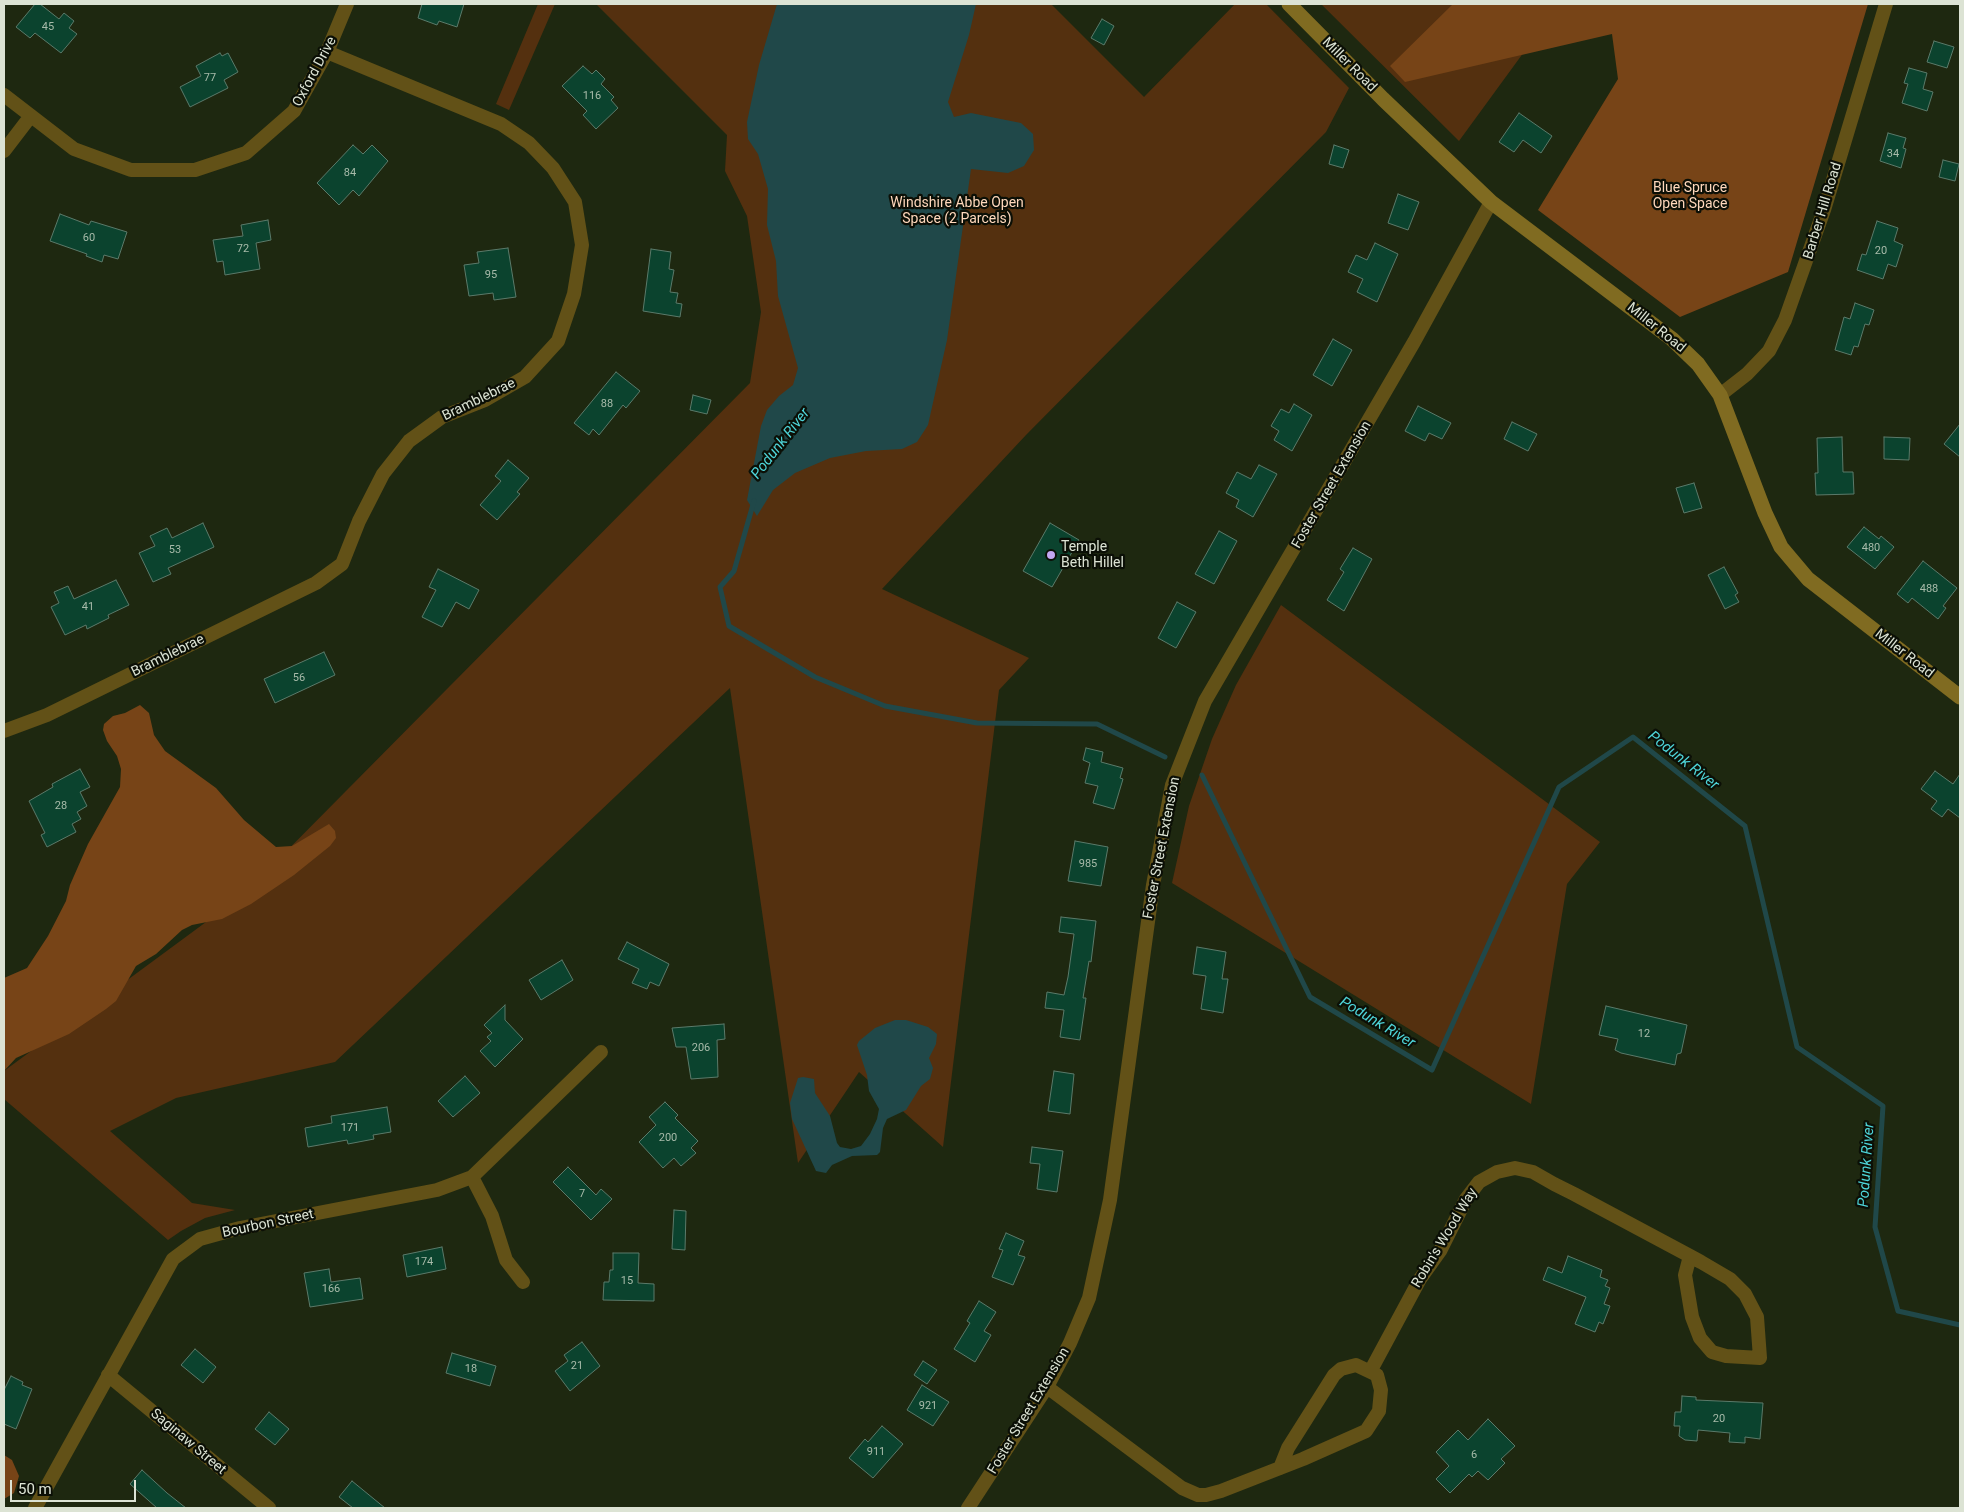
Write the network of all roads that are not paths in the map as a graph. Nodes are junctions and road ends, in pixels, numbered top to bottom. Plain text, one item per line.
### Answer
1 (348, 4) edge
2 (1289, 4) edge
3 (1886, 4) edge
4 (327, 52) junction
5 (4, 95) edge
6 (30, 117) junction
7 (4, 151) edge
8 (1491, 202) junction
9 (1720, 395) junction
10 (1960, 698) edge
11 (4, 731) edge
12 (601, 1052) dead end
13 (472, 1177) junction
14 (1690, 1256) junction
15 (523, 1282) dead end
16 (1371, 1370) junction
17 (108, 1375) junction
18 (1047, 1387) junction
19 (1280, 1468) junction
20 (34, 1508) edge
21 (269, 1508) edge
22 (968, 1508) edge

1 - 4 street, Oxford Drive
2 - 8 street, Miller Road
3 - 9 street, Barber Hill Road
4 - 6 street, Oxford Drive
4 - 11 street, Bramblebrae
5 - 6 street, Oxford Drive
6 - 7 street
8 - 9 street, Miller Road
8 - 18 street, Foster Street Extension
9 - 10 street, Miller Road
12 - 13 street, Bourbon Street
13 - 15 street
13 - 17 street, Bourbon Street
14 - 14 street, Robin's Wood Way
14 - 16 street, Robin's Wood Way
16 - 19 street
16 - 19 street
17 - 20 street, Bourbon Street
17 - 21 street, Saginaw Street
18 - 19 street
18 - 22 street, Foster Street Extension

